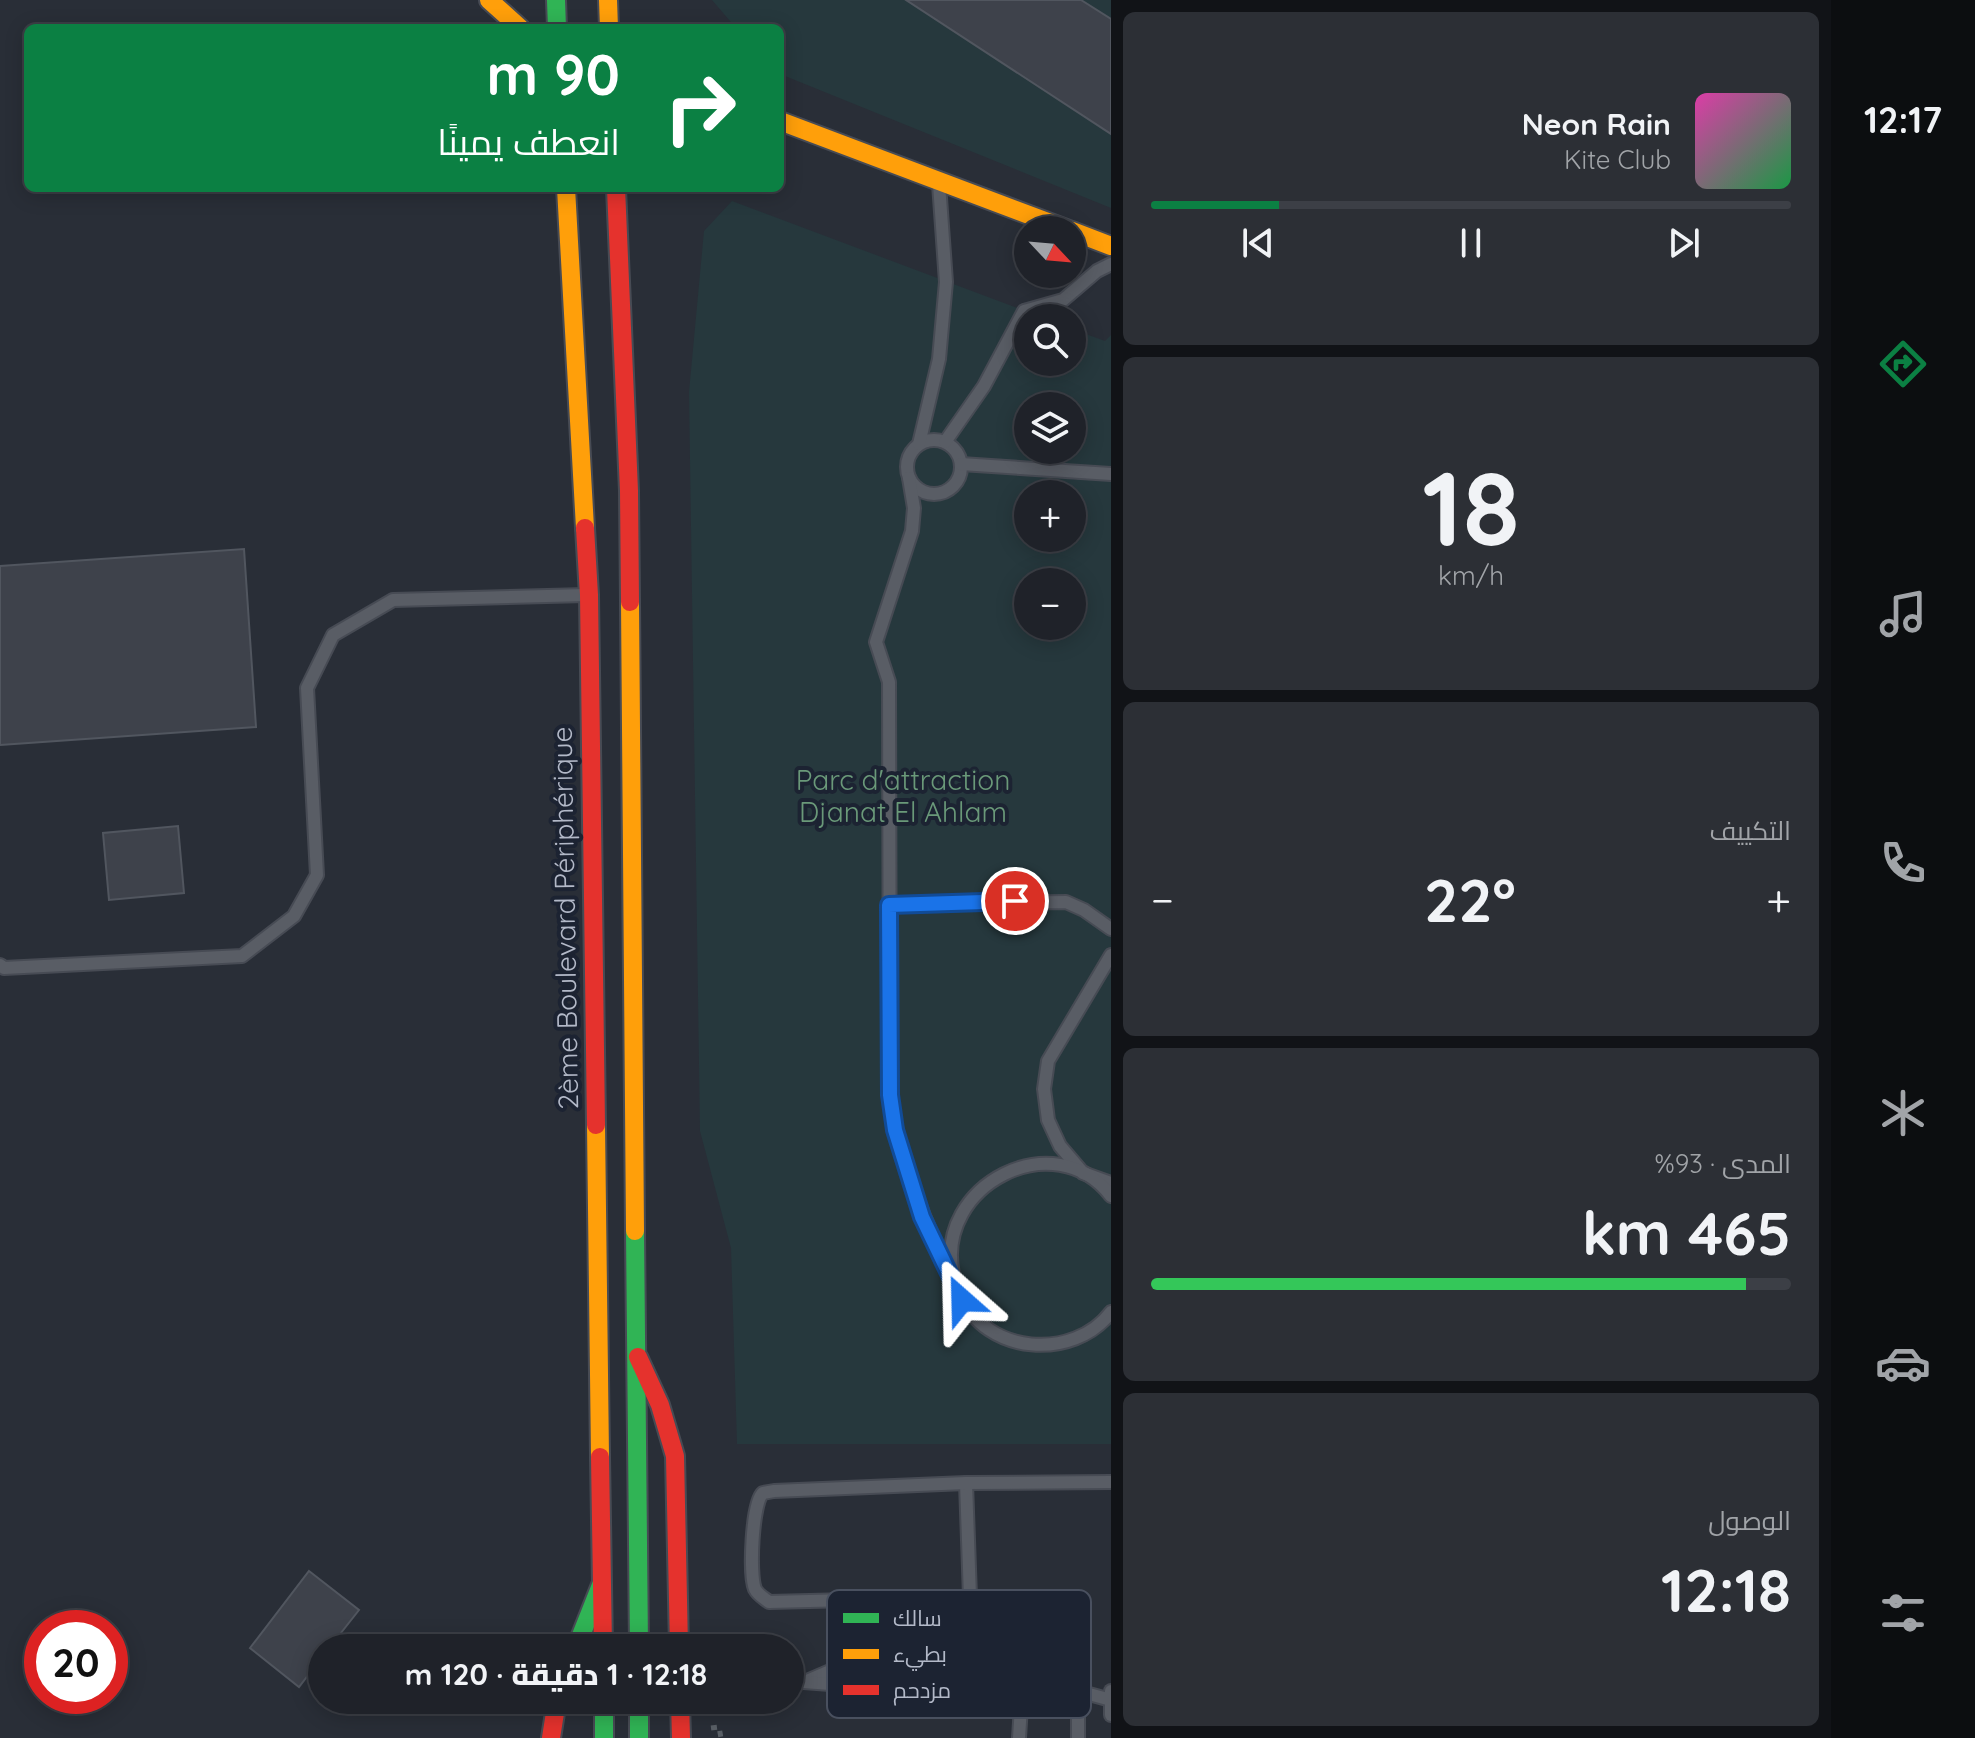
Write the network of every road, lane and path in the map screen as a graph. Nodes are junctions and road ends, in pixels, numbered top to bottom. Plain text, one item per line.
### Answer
1 (489, 0) edge
2 (556, 0) edge
3 (608, 0) edge
4 (516, 24) edge
5 (557, 24) edge
6 (609, 24) edge
7 (784, 123) edge
8 (939, 181) junction
9 (566, 192) edge
10 (616, 192) edge
11 (1031, 216) edge
12 (1086, 237) edge
13 (1111, 246) edge
14 (1111, 264) edge
15 (945, 442) junction
16 (919, 444) junction
17 (961, 464) junction
18 (1111, 474) edge
19 (909, 478) junction
20 (589, 595) junction
21 (889, 905) junction
22 (1111, 929) edge
23 (1111, 955) edge
24 (0, 965) edge
25 (1083, 1173) junction
26 (1111, 1183) edge
27 (1111, 1196) edge
28 (962, 1300) junction
29 (1111, 1312) edge
30 (1111, 1328) edge
31 (1076, 1339) junction
32 (638, 1357) junction
33 (1111, 1482) edge
34 (966, 1483) junction
35 (602, 1581) junction
36 (970, 1590) edge
37 (827, 1602) edge
38 (581, 1634) edge
39 (603, 1634) edge
40 (639, 1634) edge
41 (679, 1634) edge
42 (827, 1672) edge
43 (804, 1680) edge
44 (809, 1680) junction
45 (827, 1682) edge
46 (1111, 1691) edge
47 (1091, 1695) edge
48 (1111, 1700) edge
49 (555, 1714) edge
50 (604, 1714) edge
51 (639, 1714) edge
52 (680, 1714) edge
53 (1111, 1715) edge
54 (1020, 1718) edge
55 (719, 1727) dead end
56 (551, 1738) edge
57 (604, 1738) edge
58 (639, 1738) edge
59 (681, 1738) edge
60 (721, 1738) edge
61 (1019, 1738) edge

1 - 4 main road
2 - 5 main road
3 - 6 main road
7 - 8 main road
8 - 11 main road
8 - 16 lane
9 - 20 main road, 2ème Boulevard Périphérique
10 - 32 main road
12 - 13 main road
14 - 15 lane
15 - 16 lane
15 - 17 lane
16 - 19 lane
17 - 18 lane
17 - 19 lane
19 - 21 lane
20 - 24 lane
20 - 35 main road, 2ème Boulevard Périphérique
21 - 22 lane
21 - 28 lane
23 - 25 lane
25 - 26 lane
25 - 27 lane
25 - 28 lane
28 - 31 lane
29 - 31 lane
30 - 31 lane
32 - 40 main road
32 - 41 main road
33 - 34 lane
34 - 36 lane
34 - 37 lane
35 - 38 main road
35 - 39 main road, 2ème Boulevard Périphérique
42 - 44 lane
43 - 44 lane
44 - 45 lane
46 - 48 lane
47 - 48 lane
48 - 53 lane
49 - 56 main road
50 - 57 main road
51 - 58 main road
52 - 59 main road
54 - 61 lane
55 - 60 path

